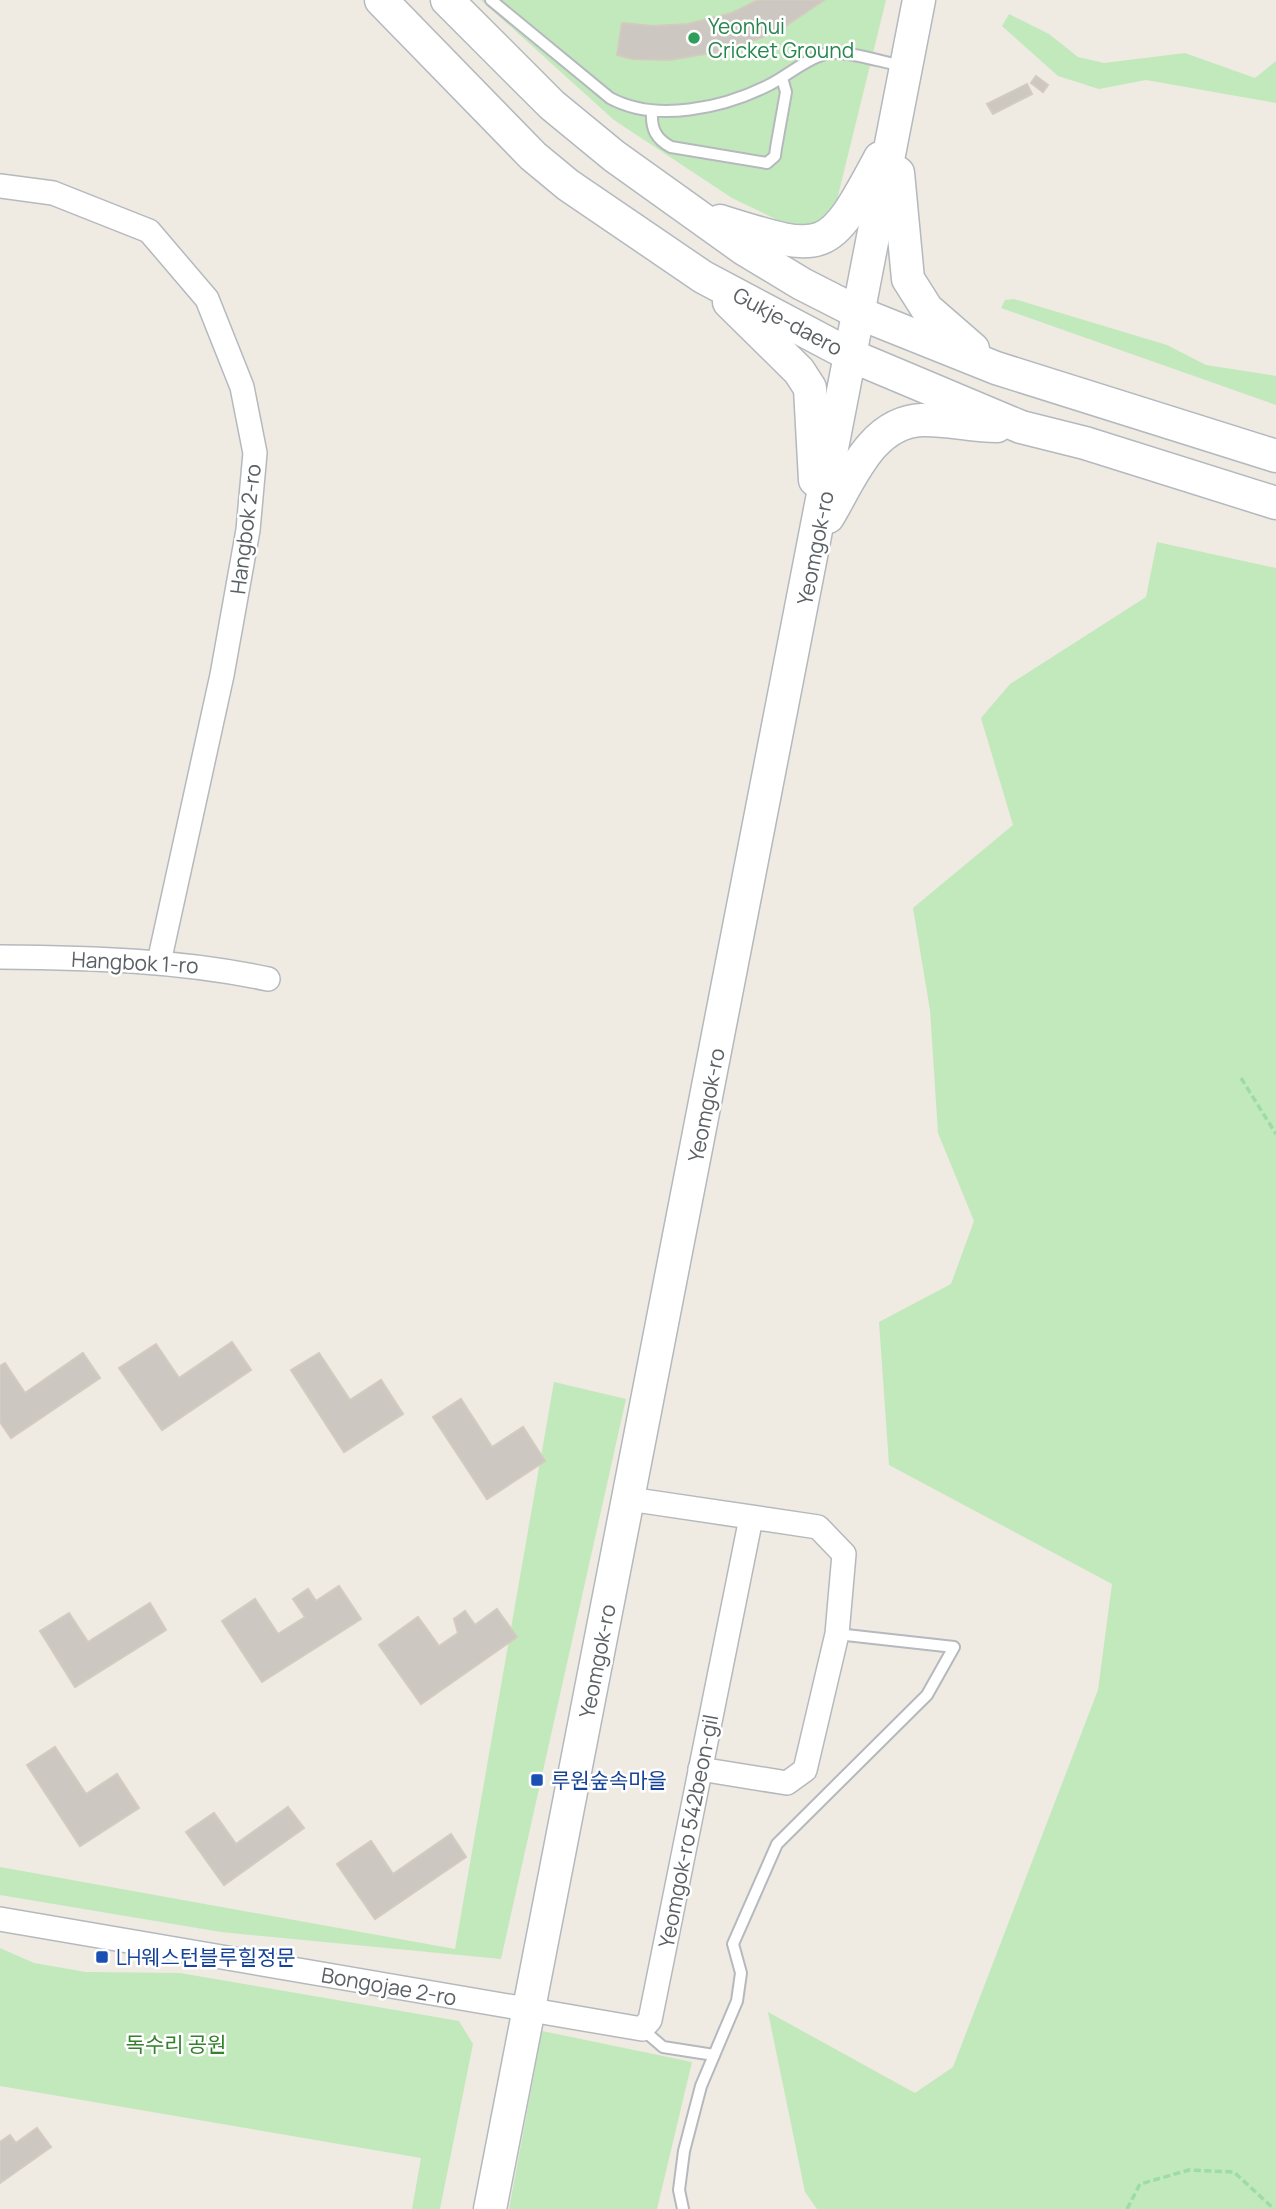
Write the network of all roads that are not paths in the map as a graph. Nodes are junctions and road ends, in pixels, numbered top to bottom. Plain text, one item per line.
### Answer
1 (381, 0) edge
2 (447, 0) edge
3 (491, 0) edge
4 (919, 0) edge
5 (907, 66) junction
6 (782, 78) junction
7 (652, 112) junction
8 (894, 132) junction
9 (0, 186) edge
10 (694, 212) junction
11 (703, 277) junction
12 (861, 314) junction
13 (852, 355) junction
14 (996, 368) junction
15 (1021, 427) junction
16 (1276, 456) edge
17 (1276, 503) edge
18 (817, 536) junction
19 (0, 957) edge
20 (159, 962) junction
21 (268, 979) dead end
22 (628, 1499) junction
23 (751, 1518) junction
24 (837, 1634) junction
25 (700, 1769) junction
26 (0, 1919) edge
27 (529, 2010) junction
28 (642, 2029) junction
29 (714, 2055) junction
30 (490, 2209) edge
31 (683, 2209) edge

1 - 11 main road, Gukje-daero
2 - 10 main road, Gukje-daero
3 - 7 lane
4 - 5 main road, Yeomgok-ro
5 - 6 lane
5 - 8 main road, Yeomgok-ro
6 - 7 lane
6 - 7 lane
8 - 10 main road
8 - 12 main road, Yeomgok-ro
8 - 14 main road
9 - 20 street, Hangbok 2-ro
10 - 12 main road, Gukje-daero
11 - 13 main road, Gukje-daero
11 - 18 main road
12 - 13 main road, Yeomgok-ro
12 - 14 main road, Gukje-daero
13 - 15 main road, Gukje-daero
13 - 18 main road, Yeomgok-ro
14 - 16 main road, Gukje-daero
15 - 17 main road, Gukje-daero
15 - 18 main road
18 - 22 main road, Yeomgok-ro
19 - 20 street, Hangbok 1-ro
20 - 21 street, Hangbok 1-ro
22 - 23 street
22 - 27 main road, Yeomgok-ro
23 - 24 street
23 - 25 street, Yeomgok-ro 542beon-gil
24 - 25 street
24 - 29 lane
25 - 28 street, Yeomgok-ro 542beon-gil
26 - 27 street, Bongojae 2-ro
27 - 28 street
27 - 30 main road, Yeomgok-ro
28 - 29 lane
29 - 31 lane

